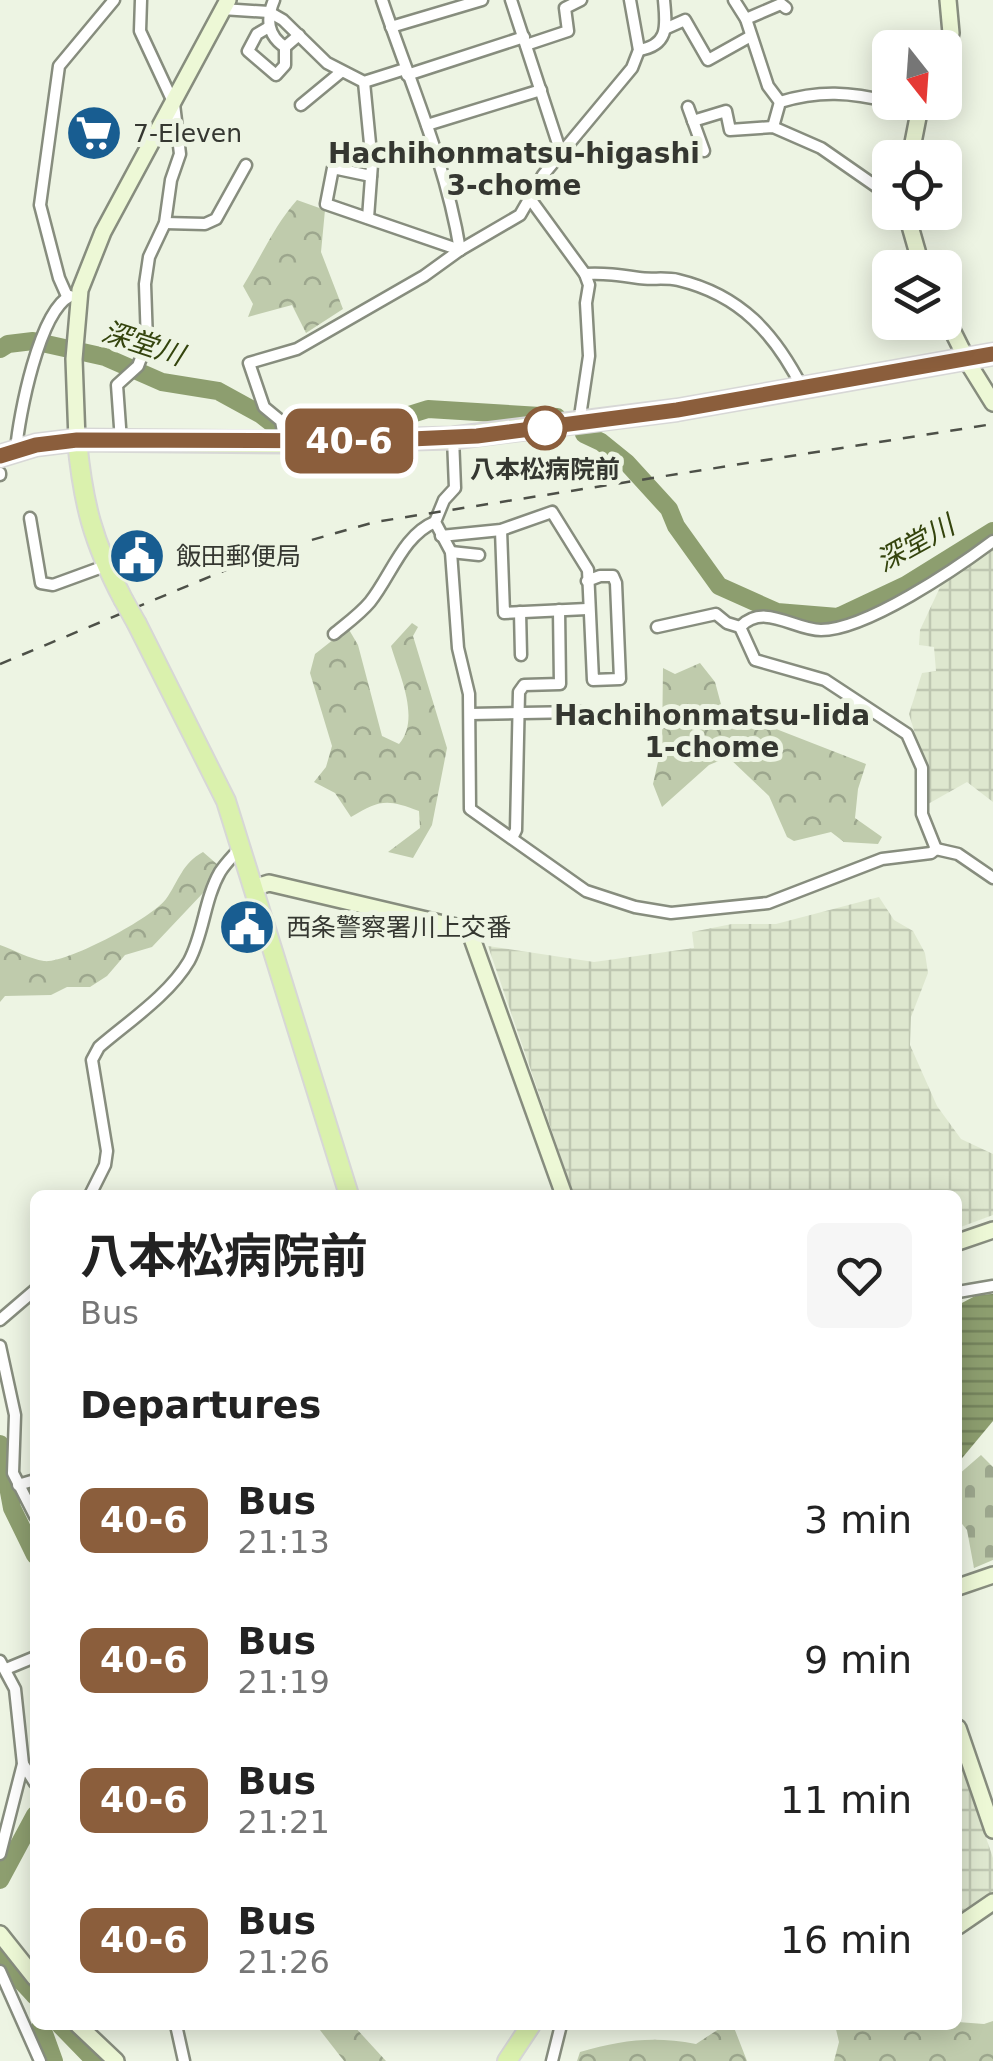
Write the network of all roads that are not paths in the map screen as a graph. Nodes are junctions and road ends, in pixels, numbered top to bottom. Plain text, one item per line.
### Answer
1 (114, 0) edge
2 (141, 0) edge
3 (274, 0) edge
4 (382, 0) edge
5 (482, 0) edge
6 (512, 0) edge
7 (581, 0) edge
8 (630, 0) edge
9 (664, 0) edge
10 (734, 0) edge
11 (948, 0) edge
12 (225, 5) edge
13 (786, 8) dead end
14 (269, 12) junction
15 (746, 19) junction
16 (270, 26) junction
17 (391, 27) junction
18 (667, 28) junction
19 (951, 30) edge
20 (299, 35) junction
21 (751, 36) junction
22 (525, 41) junction
23 (285, 47) junction
24 (639, 50) junction
25 (341, 72) junction
26 (406, 72) junction
27 (364, 82) junction
28 (541, 90) junction
29 (872, 98) edge
30 (780, 102) junction
31 (174, 104) junction
32 (301, 106) dead end
33 (688, 107) dead end
34 (693, 121) junction
35 (426, 125) junction
36 (772, 128) junction
37 (704, 151) dead end
38 (561, 154) junction
39 (246, 165) dead end
40 (371, 176) junction
41 (872, 183) edge
42 (531, 200) junction
43 (368, 218) junction
44 (164, 223) junction
45 (460, 250) junction
46 (584, 274) junction
47 (73, 297) junction
48 (958, 340) edge
49 (993, 354) edge
50 (968, 358) junction
51 (803, 389) junction
52 (993, 403) edge
53 (579, 424) junction
54 (284, 434) junction
55 (452, 438) junction
56 (77, 440) junction
57 (121, 441) junction
58 (8, 453) edge
59 (30, 518) dead end
60 (436, 522) junction
61 (501, 530) junction
62 (441, 536) junction
63 (993, 541) edge
64 (451, 552) junction
65 (479, 555) dead end
66 (106, 566) junction
67 (588, 581) junction
68 (587, 609) junction
69 (558, 610) junction
70 (520, 612) junction
71 (657, 626) dead end
72 (740, 626) junction
73 (334, 634) dead end
74 (521, 654) dead end
75 (519, 711) junction
76 (580, 712) dead end
77 (470, 714) junction
78 (512, 838) junction
79 (240, 848) junction
80 (936, 848) junction
81 (993, 878) edge
82 (253, 888) junction
83 (92, 1190) edge
84 (347, 1190) edge
85 (562, 1190) edge
86 (993, 1230) edge
87 (962, 1241) edge
88 (993, 1286) edge
89 (962, 1291) edge
90 (30, 1294) edge
91 (0, 1320) edge
92 (0, 1346) edge
93 (14, 1473) junction
94 (0, 1477) edge
95 (30, 1481) edge
96 (18, 1485) junction
97 (30, 1507) edge
98 (993, 1575) edge
99 (962, 1586) edge
100 (30, 1658) edge
101 (3, 1665) edge
102 (962, 1740) edge
103 (23, 1764) junction
104 (30, 1775) edge
105 (993, 1830) edge
106 (0, 1854) edge
107 (993, 1902) edge
108 (962, 1923) edge
109 (0, 1934) edge
110 (0, 1971) edge
111 (30, 1972) edge
112 (83, 2030) edge
113 (177, 2030) edge
114 (529, 2030) edge
115 (559, 2030) edge
116 (40, 2061) edge
117 (116, 2061) edge
118 (184, 2061) edge
119 (507, 2061) edge
120 (552, 2061) edge

1 - 47 street
2 - 31 street
3 - 14 street
4 - 17 street
5 - 17 street
6 - 22 street
7 - 22 street
8 - 24 street
9 - 18 street
10 - 15 street
11 - 19 street
12 - 14 street
12 - 31 street
13 - 15 street
14 - 16 street
14 - 20 street
15 - 21 street
16 - 23 street
16 - 23 street
17 - 26 street
18 - 21 street
18 - 24 street
20 - 23 street
20 - 25 street
21 - 30 street
22 - 26 street
22 - 28 street
24 - 38 street
25 - 27 street
25 - 32 street
26 - 27 street
26 - 35 street
27 - 40 street
28 - 35 street
28 - 38 street
29 - 30 street
30 - 36 street
31 - 44 street
31 - 47 street
33 - 34 street
34 - 36 street
34 - 37 street
35 - 45 street
36 - 41 street
38 - 42 street
39 - 44 street
40 - 43 street
40 - 43 street
42 - 45 street
42 - 46 street
43 - 45 street
44 - 57 street
45 - 54 street
46 - 51 street
46 - 53 street
47 - 56 street
47 - 58 street
48 - 50 street
49 - 50 highway
50 - 51 highway
50 - 52 street
51 - 53 highway
53 - 55 highway
54 - 55 highway
54 - 57 highway
55 - 60 street
56 - 57 highway
56 - 58 highway
56 - 66 main road
59 - 66 street
60 - 62 street
60 - 73 street
61 - 62 street
61 - 67 street
61 - 70 street
62 - 64 street
63 - 72 street
64 - 65 street
64 - 77 street
66 - 79 main road, bridge
67 - 68 street
67 - 68 street
68 - 69 street
69 - 70 street
69 - 75 street
70 - 74 street
71 - 72 street
72 - 80 street
75 - 76 street
75 - 77 street
75 - 78 street
77 - 78 street
78 - 80 street
79 - 82 main road
79 - 83 street
80 - 81 street
82 - 84 main road
82 - 85 street
86 - 87 street
88 - 89 street
90 - 91 street
92 - 93 street
93 - 94 street
93 - 96 street
95 - 96 street
96 - 97 street
98 - 99 street
100 - 101 street
101 - 103 street
102 - 105 street
103 - 104 street
103 - 106 street
107 - 108 street
109 - 111 street
110 - 116 street
112 - 117 street
113 - 118 street
114 - 119 main road
115 - 120 street

